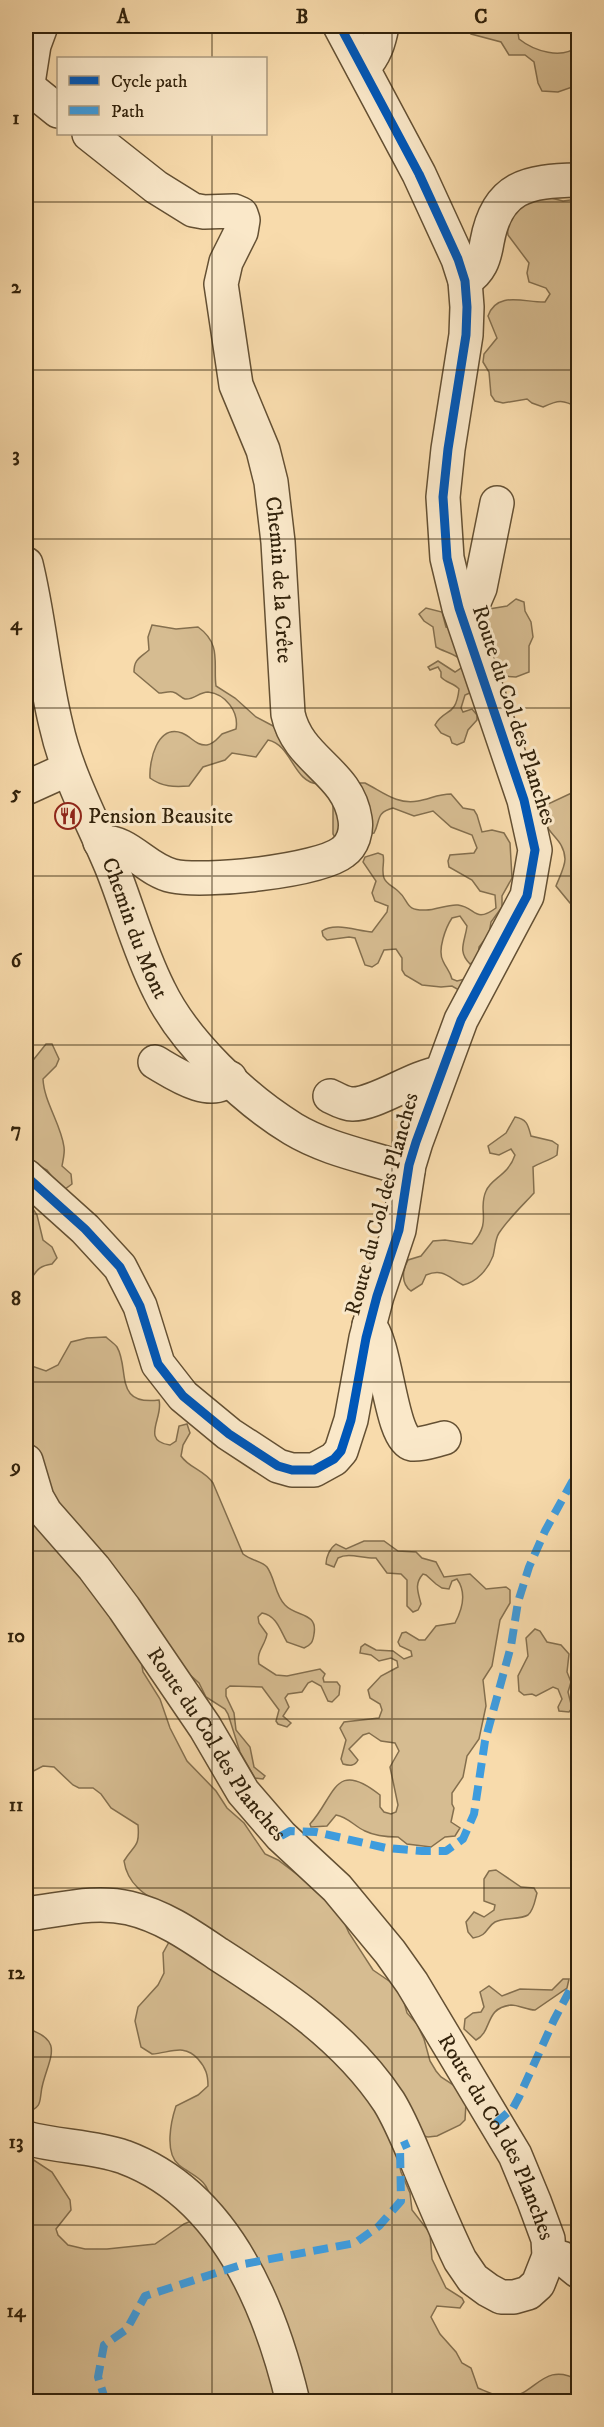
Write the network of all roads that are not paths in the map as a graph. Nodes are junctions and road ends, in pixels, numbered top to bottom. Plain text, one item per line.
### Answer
1 (41, 26) edge
2 (340, 26) edge
3 (382, 26) edge
4 (363, 68) junction
5 (26, 91) edge
6 (57, 110) edge
7 (90, 135) edge
8 (579, 180) edge
9 (465, 281) junction
10 (497, 502) dead end
11 (26, 564) edge
12 (460, 610) junction
13 (68, 769) junction
14 (26, 788) edge
15 (100, 842) junction
16 (155, 1062) dead end
17 (440, 1073) junction
18 (230, 1078) junction
19 (330, 1096) dead end
20 (408, 1170) junction
21 (26, 1176) edge
22 (369, 1325) junction
23 (444, 1437) dead end
24 (26, 1461) edge
25 (26, 1914) edge
26 (26, 2138) edge
27 (549, 2256) junction
28 (579, 2271) edge
29 (294, 2402) edge

1 - 5 street
2 - 4 street, Route du Col des Planches
3 - 4 street
4 - 9 street, Route du Col des Planches
5 - 6 street
7 - 15 street, Chemin de la Crête
8 - 9 street
9 - 12 street, Route du Col des Planches
10 - 12 street
11 - 13 street, Chemin du Mont
12 - 17 street, Route du Col des Planches
13 - 14 street
13 - 15 street, Chemin du Mont
15 - 18 street, Chemin du Mont
16 - 18 street
17 - 19 street
17 - 20 street, Route du Col des Planches
18 - 20 street, Chemin du Mont
20 - 22 street, Route du Col des Planches
21 - 22 street, Route du Col des Planches
22 - 23 street
24 - 27 street, Route du Col des Planches
25 - 27 street, Route du Col des Planches
26 - 29 street
27 - 28 street

